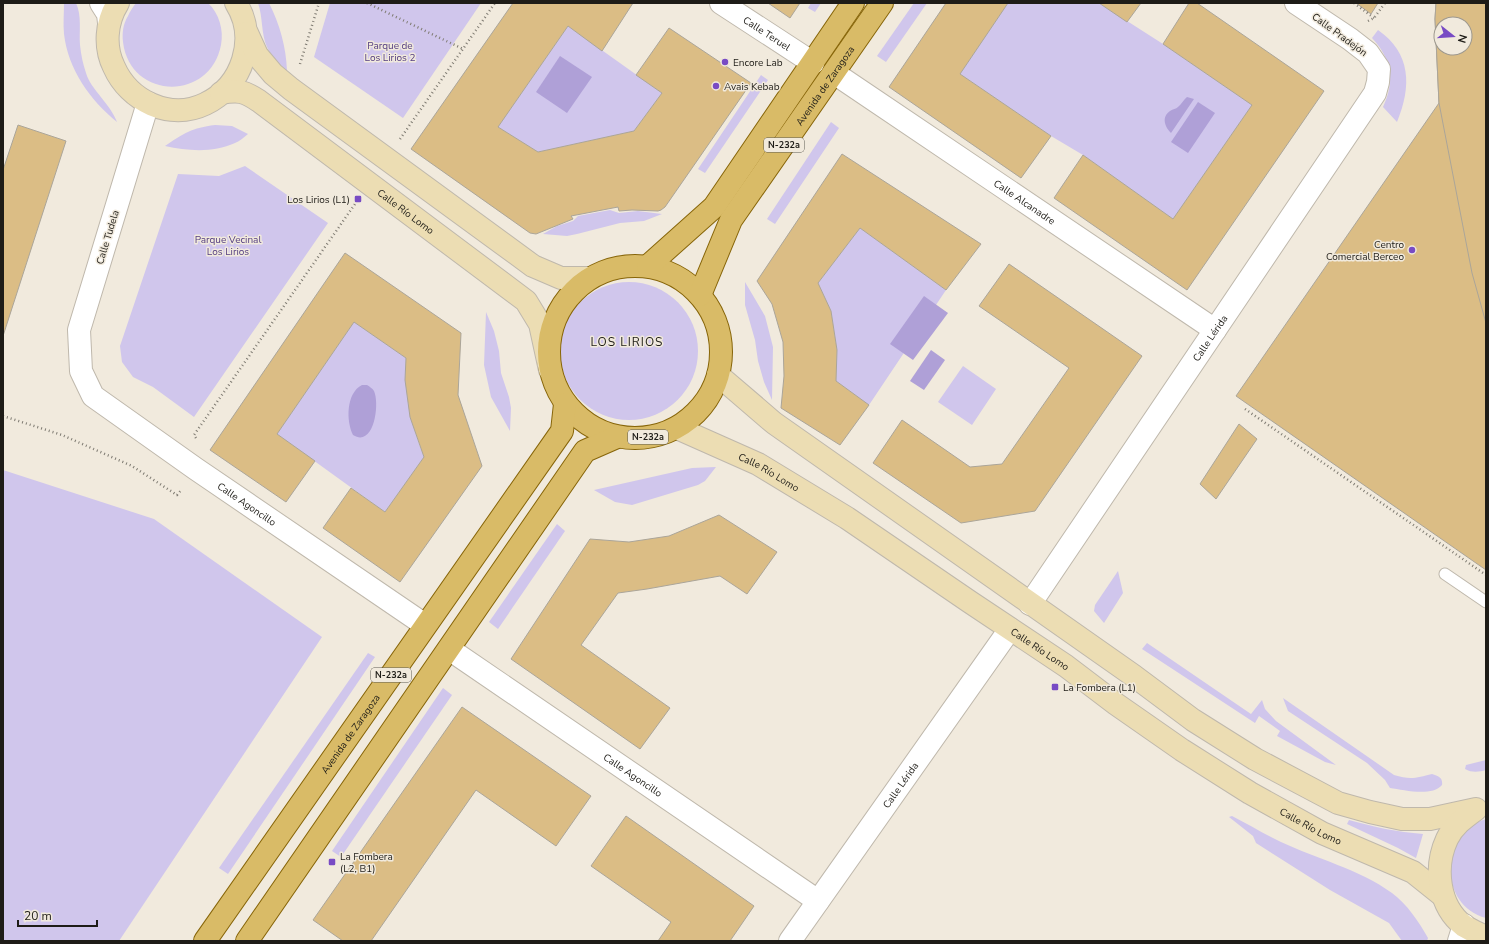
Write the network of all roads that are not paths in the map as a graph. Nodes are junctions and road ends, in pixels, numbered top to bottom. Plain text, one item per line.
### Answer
1 (118, 3) edge
2 (236, 3) edge
3 (721, 3) edge
4 (853, 3) edge
5 (882, 3) edge
6 (1296, 3) edge
7 (105, 13) edge
8 (247, 33) junction
9 (813, 63) junction
10 (1379, 69) joint
11 (834, 74) junction
12 (222, 93) junction
13 (148, 104) junction
14 (648, 266) junction
15 (589, 278) junction
16 (700, 295) junction
17 (1215, 330) junction
18 (550, 370) junction
19 (81, 372) joint
20 (718, 375) junction
21 (565, 404) junction
22 (677, 428) junction
23 (617, 437) junction
24 (1445, 574) dead end
25 (1486, 602) edge
26 (1030, 604) junction
27 (425, 626) junction
28 (1010, 629) junction
29 (449, 649) junction
30 (1481, 806) edge
31 (1443, 896) junction
32 (818, 901) junction
33 (1461, 933) edge
34 (1486, 937) edge
35 (205, 941) edge
36 (247, 941) edge
37 (790, 941) edge

1 - 7 main road
2 - 8 main road
3 - 9 street, Calle Teruel
4 - 9 main road, N-232a
5 - 11 main road, Avenida de Zaragoza / N-232a
6 - 10 street, Calle Pradejón
7 - 13 main road
8 - 12 main road
8 - 15 main road
9 - 14 main road, N-232a
10 - 17 street, Calle Lérida
11 - 16 main road, Avenida de Zaragoza / N-232a
11 - 17 street, Calle Alcanadre
12 - 13 main road
12 - 18 main road, Calle Río Lomo
13 - 19 street, Calle Tudela
14 - 15 main road, N-232a
14 - 16 main road, N-232a
15 - 18 main road, N-232a
16 - 20 main road, N-232a
17 - 26 street, Calle Lérida
18 - 21 main road, N-232a
19 - 27 street, Calle Agoncillo
20 - 22 main road, N-232a
20 - 26 main road
21 - 23 main road, N-232a
21 - 27 main road, Avenida de Zaragoza / N-232a
22 - 23 main road, N-232a
22 - 28 main road, Calle Río Lomo
23 - 29 main road, N-232a
24 - 25 lane
26 - 30 main road
27 - 35 main road, Avenida de Zaragoza / N-232a
28 - 31 main road, Calle Río Lomo
28 - 32 street, Calle Lérida
29 - 32 street, Calle Agoncillo
29 - 36 main road, N-232a
30 - 31 main road
31 - 33 main road
32 - 37 street, Calle Lérida
33 - 34 main road

